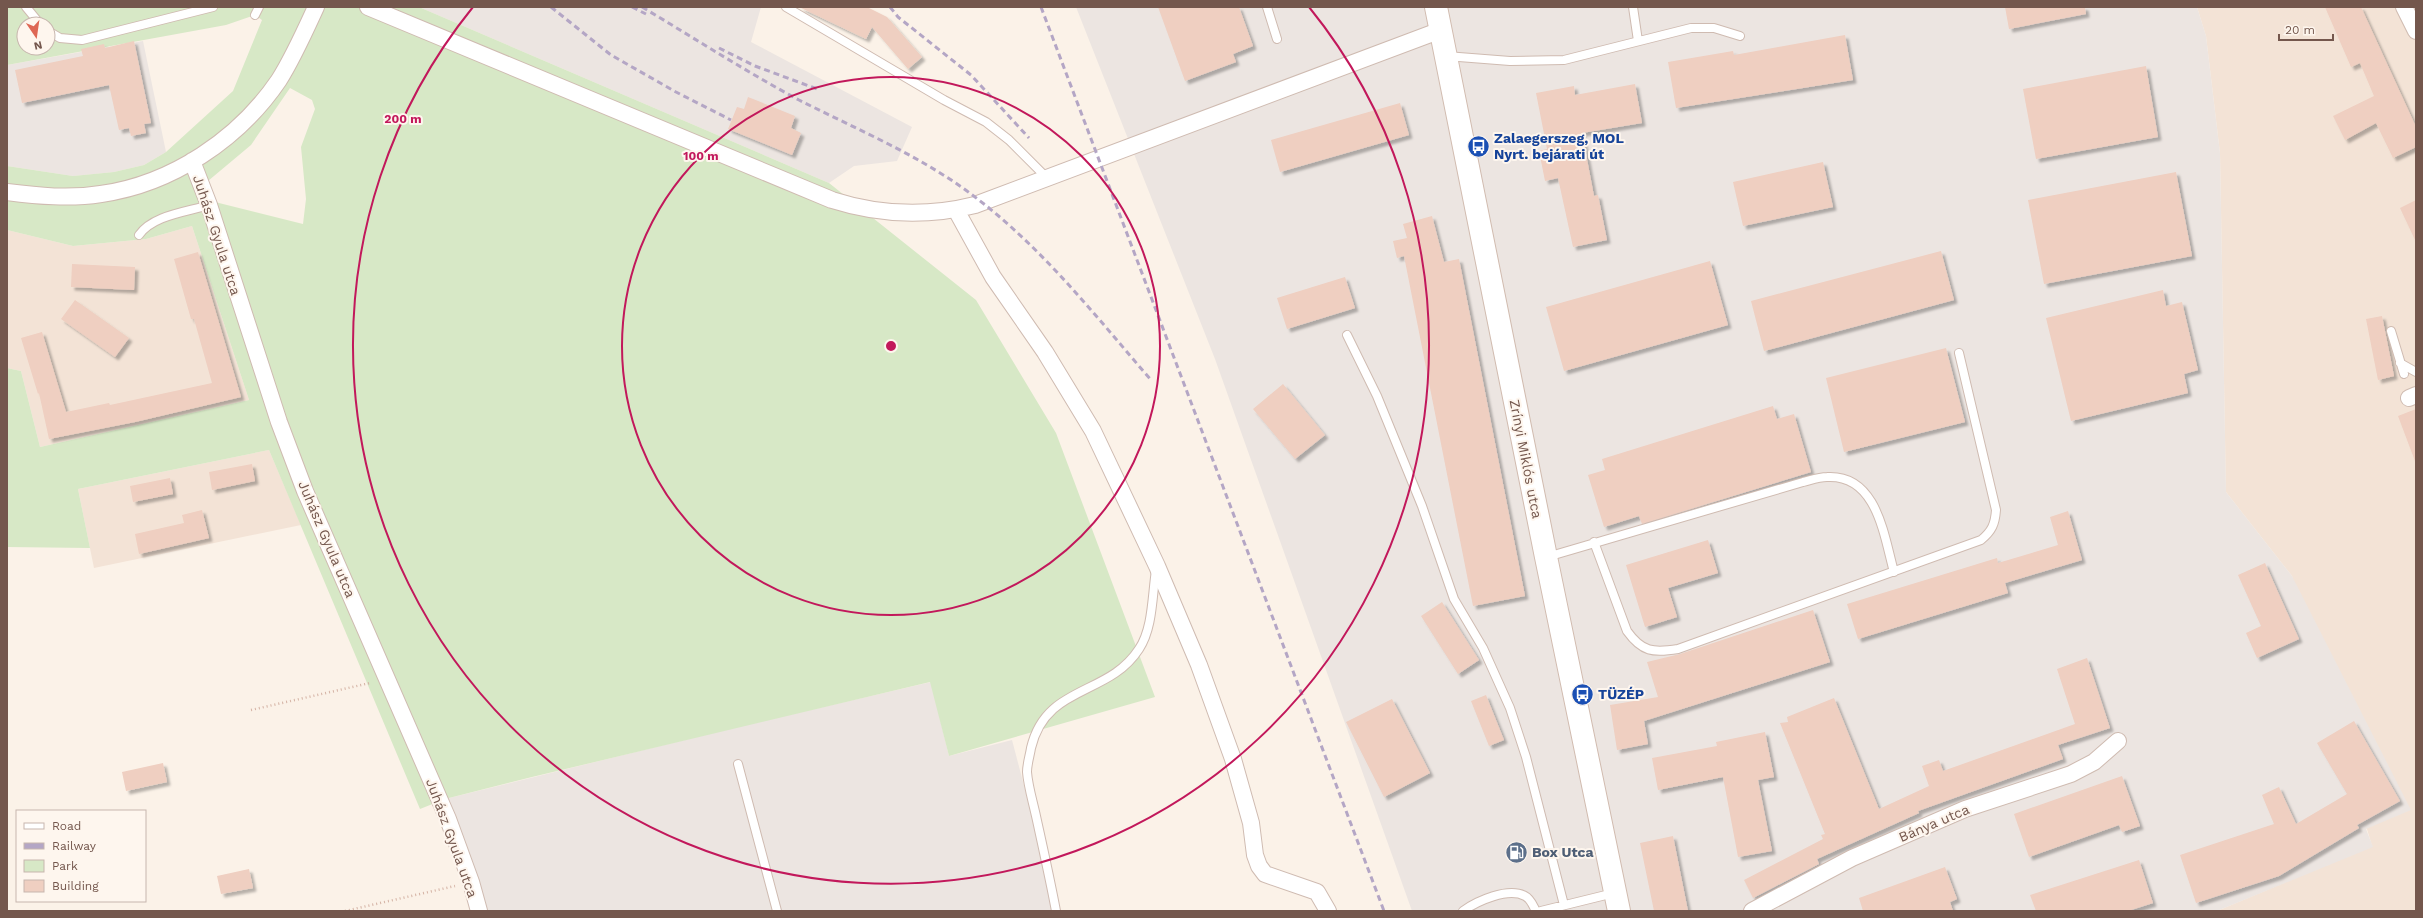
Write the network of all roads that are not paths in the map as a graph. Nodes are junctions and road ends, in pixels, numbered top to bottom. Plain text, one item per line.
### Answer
1 (26, 7) edge
2 (213, 7) edge
3 (259, 7) edge
4 (316, 7) edge
5 (368, 7) edge
6 (786, 7) edge
7 (1267, 7) edge
8 (1436, 7) edge
9 (1633, 7) edge
10 (2404, 7) edge
11 (255, 15) dead end
12 (33, 16) edge
13 (1441, 30) junction
14 (2416, 31) edge
15 (56, 36) edge
16 (1740, 36) dead end
17 (1277, 39) dead end
18 (1638, 41) junction
19 (1446, 56) junction
20 (192, 161) junction
21 (1048, 178) junction
22 (7, 192) edge
23 (209, 205) junction
24 (956, 210) junction
25 (139, 235) dead end
26 (2391, 331) dead end
27 (1346, 335) dead end
28 (1959, 353) dead end
29 (2400, 363) junction
30 (2416, 372) edge
31 (2404, 374) dead end
32 (1594, 542) junction
33 (1546, 557) junction
34 (1157, 566) junction
35 (1894, 572) junction
36 (2118, 741) dead end
37 (738, 764) dead end
38 (1617, 902) edge
39 (1564, 905) junction
40 (478, 911) edge
41 (777, 911) edge
42 (1056, 911) edge
43 (1328, 911) edge
44 (1463, 911) edge
45 (1536, 911) edge
46 (1540, 911) edge
47 (1752, 911) edge

1 - 12 lane
2 - 15 lane
3 - 11 lane
4 - 20 street
5 - 24 street
6 - 21 lane
7 - 17 lane
8 - 13 main road, Zrínyi Miklós utca
9 - 18 lane
10 - 14 street
13 - 19 main road, Zrínyi Miklós utca
13 - 21 street
16 - 18 lane
18 - 19 lane
19 - 33 main road, Zrínyi Miklós utca
20 - 22 street
20 - 23 street, Juhász Gyula utca
21 - 24 street
23 - 25 lane
23 - 40 street, Juhász Gyula utca
24 - 34 street
26 - 29 lane
27 - 39 lane
28 - 35 lane
29 - 30 lane
29 - 31 lane
32 - 33 lane
32 - 35 lane
32 - 35 lane
33 - 38 main road, Zrínyi Miklós utca
34 - 42 lane
34 - 43 street
36 - 47 street, Bánya utca
37 - 41 lane
38 - 39 lane
39 - 46 lane
44 - 45 lane

